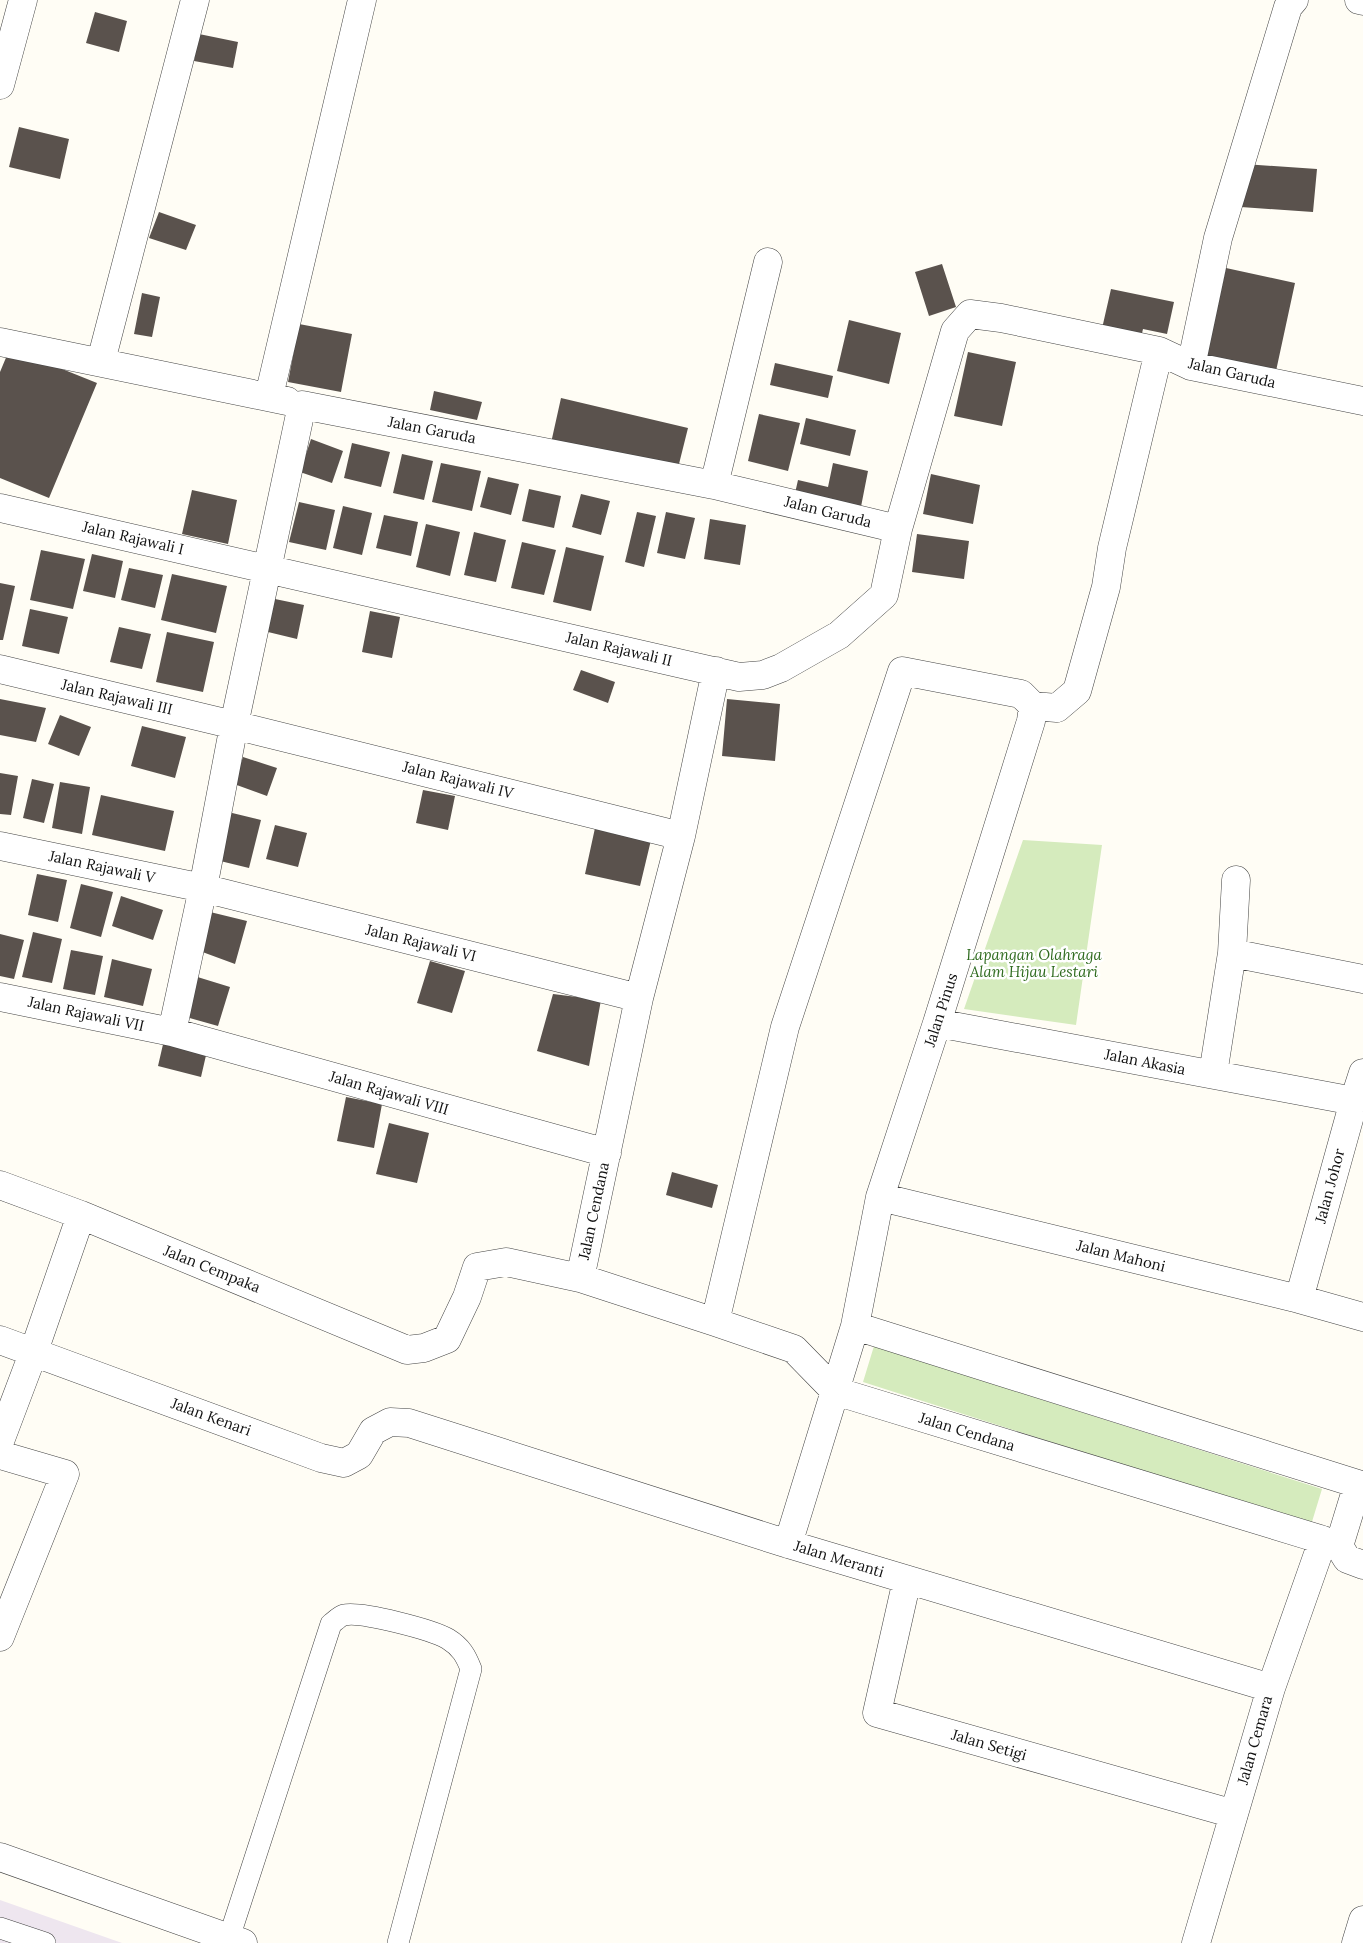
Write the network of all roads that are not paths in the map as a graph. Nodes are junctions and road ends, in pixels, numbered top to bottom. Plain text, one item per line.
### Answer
1 (23, 0) edge
2 (195, 0) edge
3 (362, 0) edge
4 (1294, 0) edge
5 (1359, 0) edge
6 (1363, 1) edge
7 (0, 85) edge
8 (768, 262) dead end
9 (0, 342) edge
10 (1159, 351) junction
11 (100, 361) junction
12 (1191, 366) junction
13 (269, 396) junction
14 (1363, 401) edge
15 (302, 405) junction
16 (714, 485) junction
17 (0, 508) edge
18 (898, 529) junction
19 (267, 568) junction
20 (0, 669) edge
21 (716, 671) junction
22 (1033, 706) junction
23 (234, 725) junction
24 (681, 836) junction
25 (0, 846) edge
26 (1236, 880) dead end
27 (203, 888) junction
28 (1232, 953) junction
29 (1363, 979) edge
30 (0, 997) edge
31 (640, 998) junction
32 (937, 1023) junction
33 (172, 1032) junction
34 (1363, 1073) edge
35 (1213, 1074) junction
36 (1354, 1101) junction
37 (607, 1153) junction
38 (0, 1185) edge
39 (880, 1197) junction
40 (81, 1216) junction
41 (581, 1274) junction
42 (1299, 1299) junction
43 (1363, 1317) edge
44 (715, 1322) junction
45 (856, 1326) junction
46 (0, 1340) edge
47 (34, 1351) junction
48 (835, 1391) junction
49 (409, 1423) joint
50 (0, 1442) edge
51 (0, 1455) edge
52 (1361, 1477) edge
53 (1331, 1543) junction
54 (788, 1544) junction
55 (1363, 1565) edge
56 (906, 1580) junction
57 (0, 1636) edge
58 (1271, 1688) junction
59 (1234, 1814) junction
60 (0, 1857) edge
61 (1363, 1920) edge
62 (0, 1928) edge
63 (236, 1941) edge
64 (44, 1943) edge
65 (398, 1943) edge
66 (1196, 1943) edge
67 (1356, 1943) edge

1 - 7 street
2 - 11 street
3 - 13 street
4 - 12 street
5 - 6 street
8 - 16 street
9 - 11 street, Jalan Garuda
10 - 12 street, Jalan Garuda
10 - 18 street, Jalan Garuda
10 - 22 street
11 - 13 street, Jalan Garuda
12 - 14 street, Jalan Garuda
13 - 15 street, Jalan Garuda
15 - 16 street, Jalan Garuda
15 - 19 street
16 - 18 street, Jalan Garuda
17 - 19 street, Jalan Rajawali I
18 - 21 street, Jalan Rajawali II
19 - 21 street, Jalan Rajawali II
19 - 23 street
20 - 23 street, Jalan Rajawali III
21 - 24 street, Jalan Cendana
22 - 32 street, Jalan Pinus
22 - 44 street
23 - 24 street, Jalan Rajawali IV
23 - 27 street
24 - 31 street, Jalan Cendana
25 - 27 street, Jalan Rajawali V
26 - 28 street
27 - 31 street, Jalan Rajawali VI
27 - 33 street
28 - 29 street
28 - 35 street
30 - 33 street, Jalan Rajawali VII
31 - 37 street, Jalan Cendana
32 - 35 street, Jalan Akasia
32 - 39 street, Jalan Pinus
33 - 37 street, Jalan Rajawali VIII
34 - 36 street, Jalan Johor
35 - 36 street, Jalan Akasia
36 - 42 street, Jalan Johor
37 - 41 street, Jalan Cendana
38 - 40 street, Jalan Cempaka
39 - 42 street, Jalan Mahoni
39 - 45 street, Jalan Pinus
40 - 41 street, Jalan Cempaka
40 - 47 street
41 - 44 street, Jalan Cendana
42 - 43 street, Jalan Mahoni
44 - 48 street, Jalan Cendana
45 - 48 street, Jalan Pinus
45 - 52 street
46 - 47 street, Jalan Kenari
47 - 49 street, Jalan Kenari
47 - 50 street
48 - 53 street, Jalan Cendana
48 - 54 street, Jalan Pinus
49 - 54 street, Jalan Meranti
51 - 57 street
52 - 53 street, Jalan Cemara
53 - 55 street, Jalan Cendana
53 - 58 street, Jalan Cemara
54 - 56 street, Jalan Meranti
56 - 58 street, Jalan Meranti
56 - 59 street, Jalan Setigi
58 - 59 street, Jalan Cemara
59 - 66 street, Jalan Cemara
60 - 63 street
61 - 67 street
62 - 64 lane
63 - 65 lane

